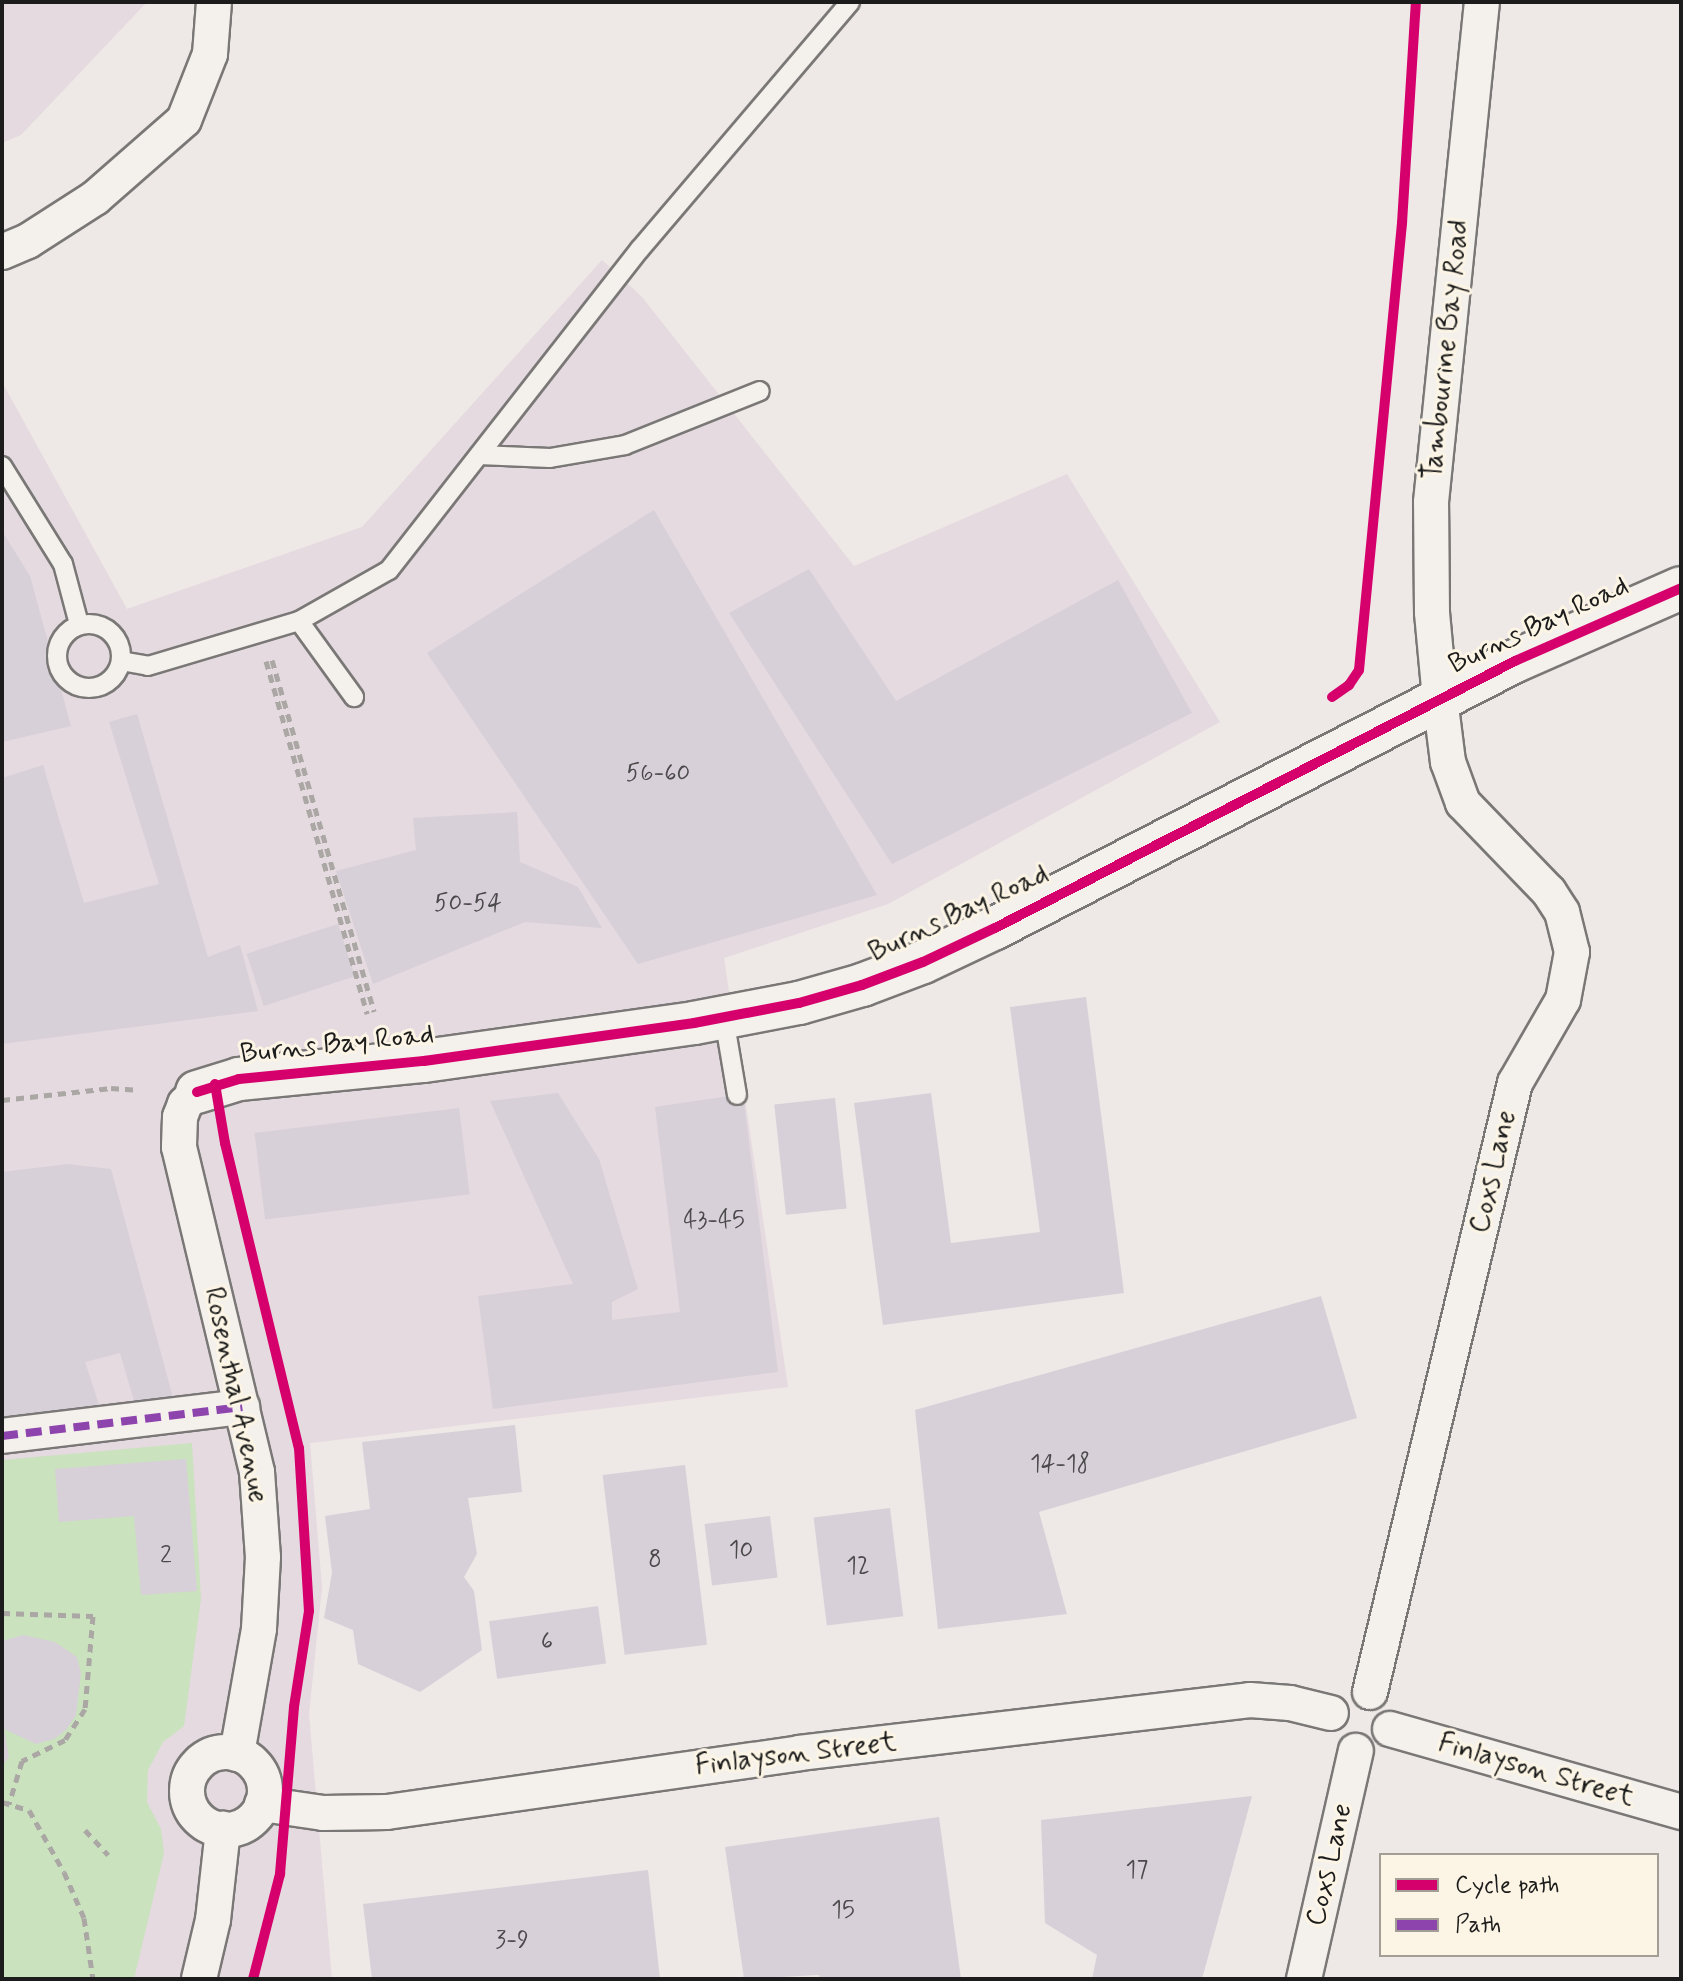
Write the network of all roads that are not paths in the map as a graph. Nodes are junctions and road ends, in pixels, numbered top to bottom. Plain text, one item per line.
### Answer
1 (214, 2) edge
2 (850, 2) edge
3 (1482, 2) edge
4 (2, 252) edge
5 (760, 391) dead end
6 (479, 455) junction
7 (2, 466) edge
8 (1681, 588) edge
9 (299, 621) junction
10 (79, 624) junction
11 (121, 661) junction
12 (354, 697) dead end
13 (1440, 699) junction
14 (724, 1018) junction
15 (197, 1092) joint
16 (737, 1095) dead end
17 (242, 1407) junction
18 (2, 1436) edge
19 (1370, 1692) junction
20 (1331, 1713) junction
21 (1390, 1729) junction
22 (1356, 1751) junction
23 (237, 1754) junction
24 (262, 1804) junction
25 (1681, 1812) edge
26 (223, 1829) junction
27 (199, 1979) edge
28 (1304, 1979) edge

1 - 4 street
2 - 6 lane
3 - 13 street, Tambourine Bay Road
5 - 6 lane
6 - 9 lane
7 - 10 lane
8 - 13 street, Burns Bay Road
9 - 11 lane
9 - 12 lane
10 - 11 lane
10 - 11 lane
13 - 14 street, Burns Bay Road
13 - 19 street, Coxs Lane
14 - 15 street, Burns Bay Road
14 - 16 lane
15 - 17 street, Rosenthal Avenue
17 - 18 street
17 - 23 street, Rosenthal Avenue
19 - 20 street
19 - 21 street
20 - 22 street
20 - 24 street, Finlayson Street
21 - 22 street
21 - 25 street, Finlayson Street
22 - 28 street, Coxs Lane
23 - 24 street
23 - 26 street
24 - 26 street
26 - 27 street

